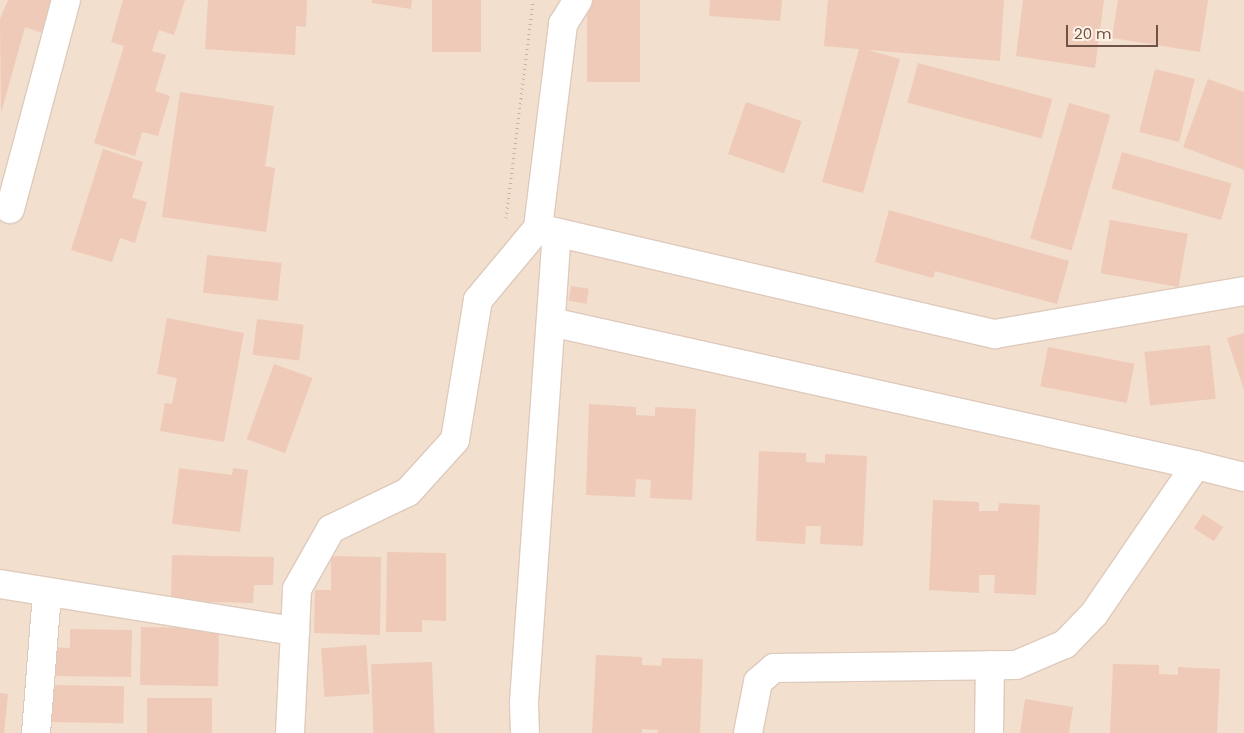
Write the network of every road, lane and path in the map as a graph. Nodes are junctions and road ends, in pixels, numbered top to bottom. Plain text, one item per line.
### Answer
1 (66, 0) edge
2 (533, 0) edge
3 (578, 0) edge
4 (10, 209) dead end
5 (506, 225) dead end
6 (548, 230) junction
7 (1244, 291) edge
8 (551, 322) junction
9 (1196, 465) junction
10 (1244, 477) edge
11 (0, 584) edge
12 (47, 592) junction
13 (295, 631) junction
14 (990, 665) junction
15 (36, 733) edge
16 (290, 733) edge
17 (525, 733) edge
18 (748, 733) edge
19 (989, 733) edge

1 - 4 street
2 - 5 path
3 - 6 street
6 - 7 street
6 - 8 street
6 - 13 street
8 - 9 street
8 - 17 street
9 - 10 street
9 - 14 street
11 - 12 street
12 - 13 street
12 - 15 street
13 - 16 street
14 - 18 street
14 - 19 street

